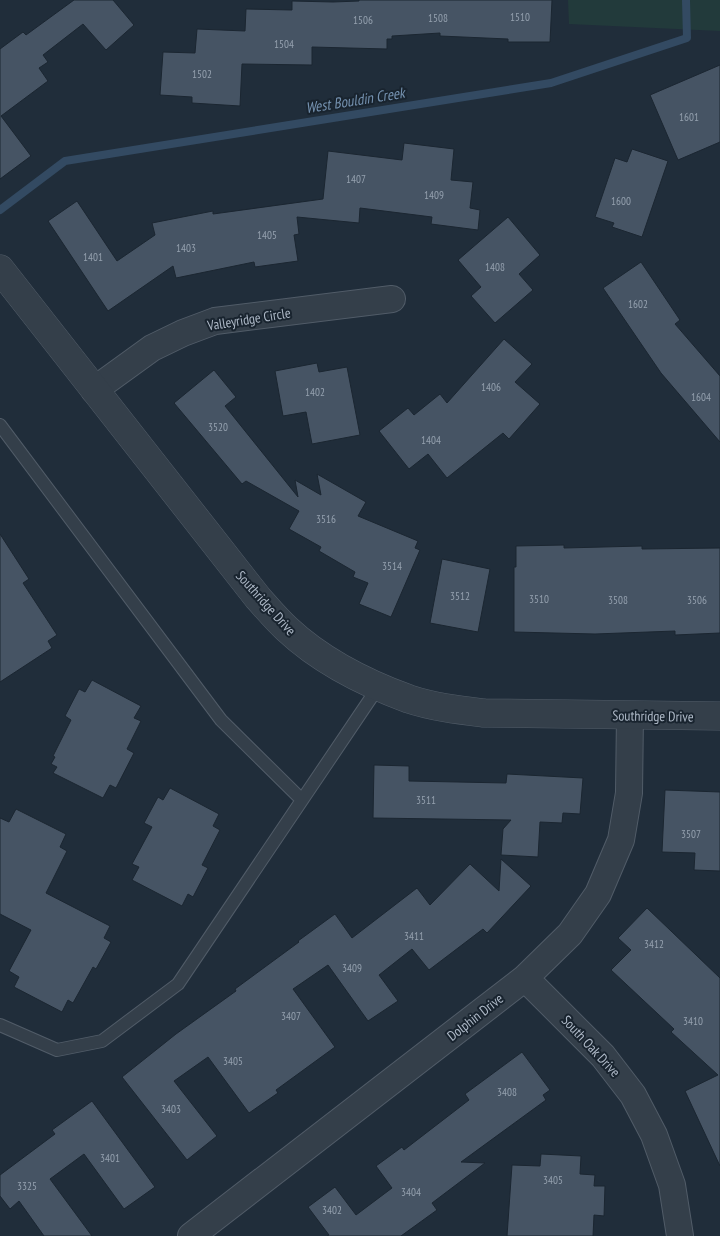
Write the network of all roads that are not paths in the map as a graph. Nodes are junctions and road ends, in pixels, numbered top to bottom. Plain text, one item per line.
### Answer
1 (4, 280) edge
2 (392, 299) dead end
3 (94, 390) junction
4 (0, 425) edge
5 (379, 686) junction
6 (630, 715) junction
7 (720, 716) edge
8 (302, 800) junction
9 (525, 978) junction
10 (0, 1024) edge
11 (191, 1236) edge
12 (680, 1236) edge

1 - 3 street, Southridge Drive
2 - 3 street, Valleyridge Circle
3 - 5 street, Southridge Drive
4 - 8 lane
5 - 6 street, Southridge Drive
5 - 8 lane
6 - 7 street, Southridge Drive
6 - 9 street, Dolphin Drive
8 - 10 lane
9 - 11 street, Dolphin Drive
9 - 12 street, South Oak Drive

